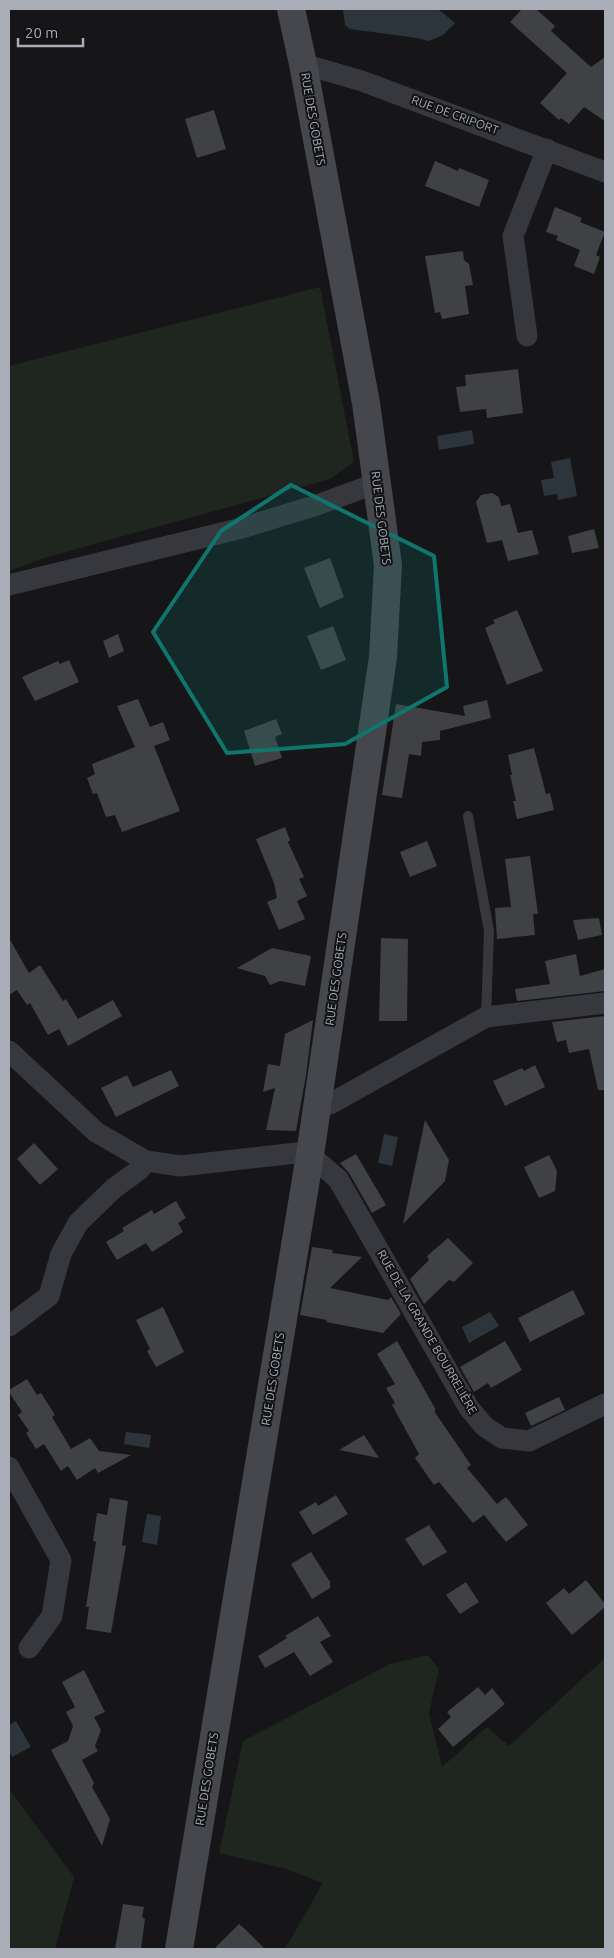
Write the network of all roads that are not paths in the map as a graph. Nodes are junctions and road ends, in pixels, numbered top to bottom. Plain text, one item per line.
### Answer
1 (291, 9) edge
2 (303, 64) junction
3 (547, 150) junction
4 (605, 172) edge
5 (527, 336) dead end
6 (377, 483) junction
7 (9, 585) edge
8 (468, 816) dead end
9 (605, 1003) edge
10 (486, 1017) junction
11 (9, 1051) edge
12 (317, 1103) junction
13 (310, 1155) junction
14 (146, 1161) junction
15 (9, 1326) edge
16 (605, 1404) edge
17 (9, 1467) edge
18 (29, 1648) dead end
19 (179, 1949) edge

1 - 2 main road, RUE DES GOBETS
2 - 3 street, RUE DE CRIPORT
2 - 6 main road, RUE DES GOBETS
3 - 4 street, RUE DE CRIPORT
3 - 5 street
6 - 7 street
6 - 12 main road, RUE DES GOBETS
8 - 10 lane
9 - 10 street
10 - 12 street
11 - 14 street
12 - 13 main road, RUE DES GOBETS
13 - 14 street
13 - 16 street, RUE DE LA GRANDE BOURRELIÈRE
13 - 19 main road, RUE DES GOBETS
14 - 15 street
17 - 18 street

